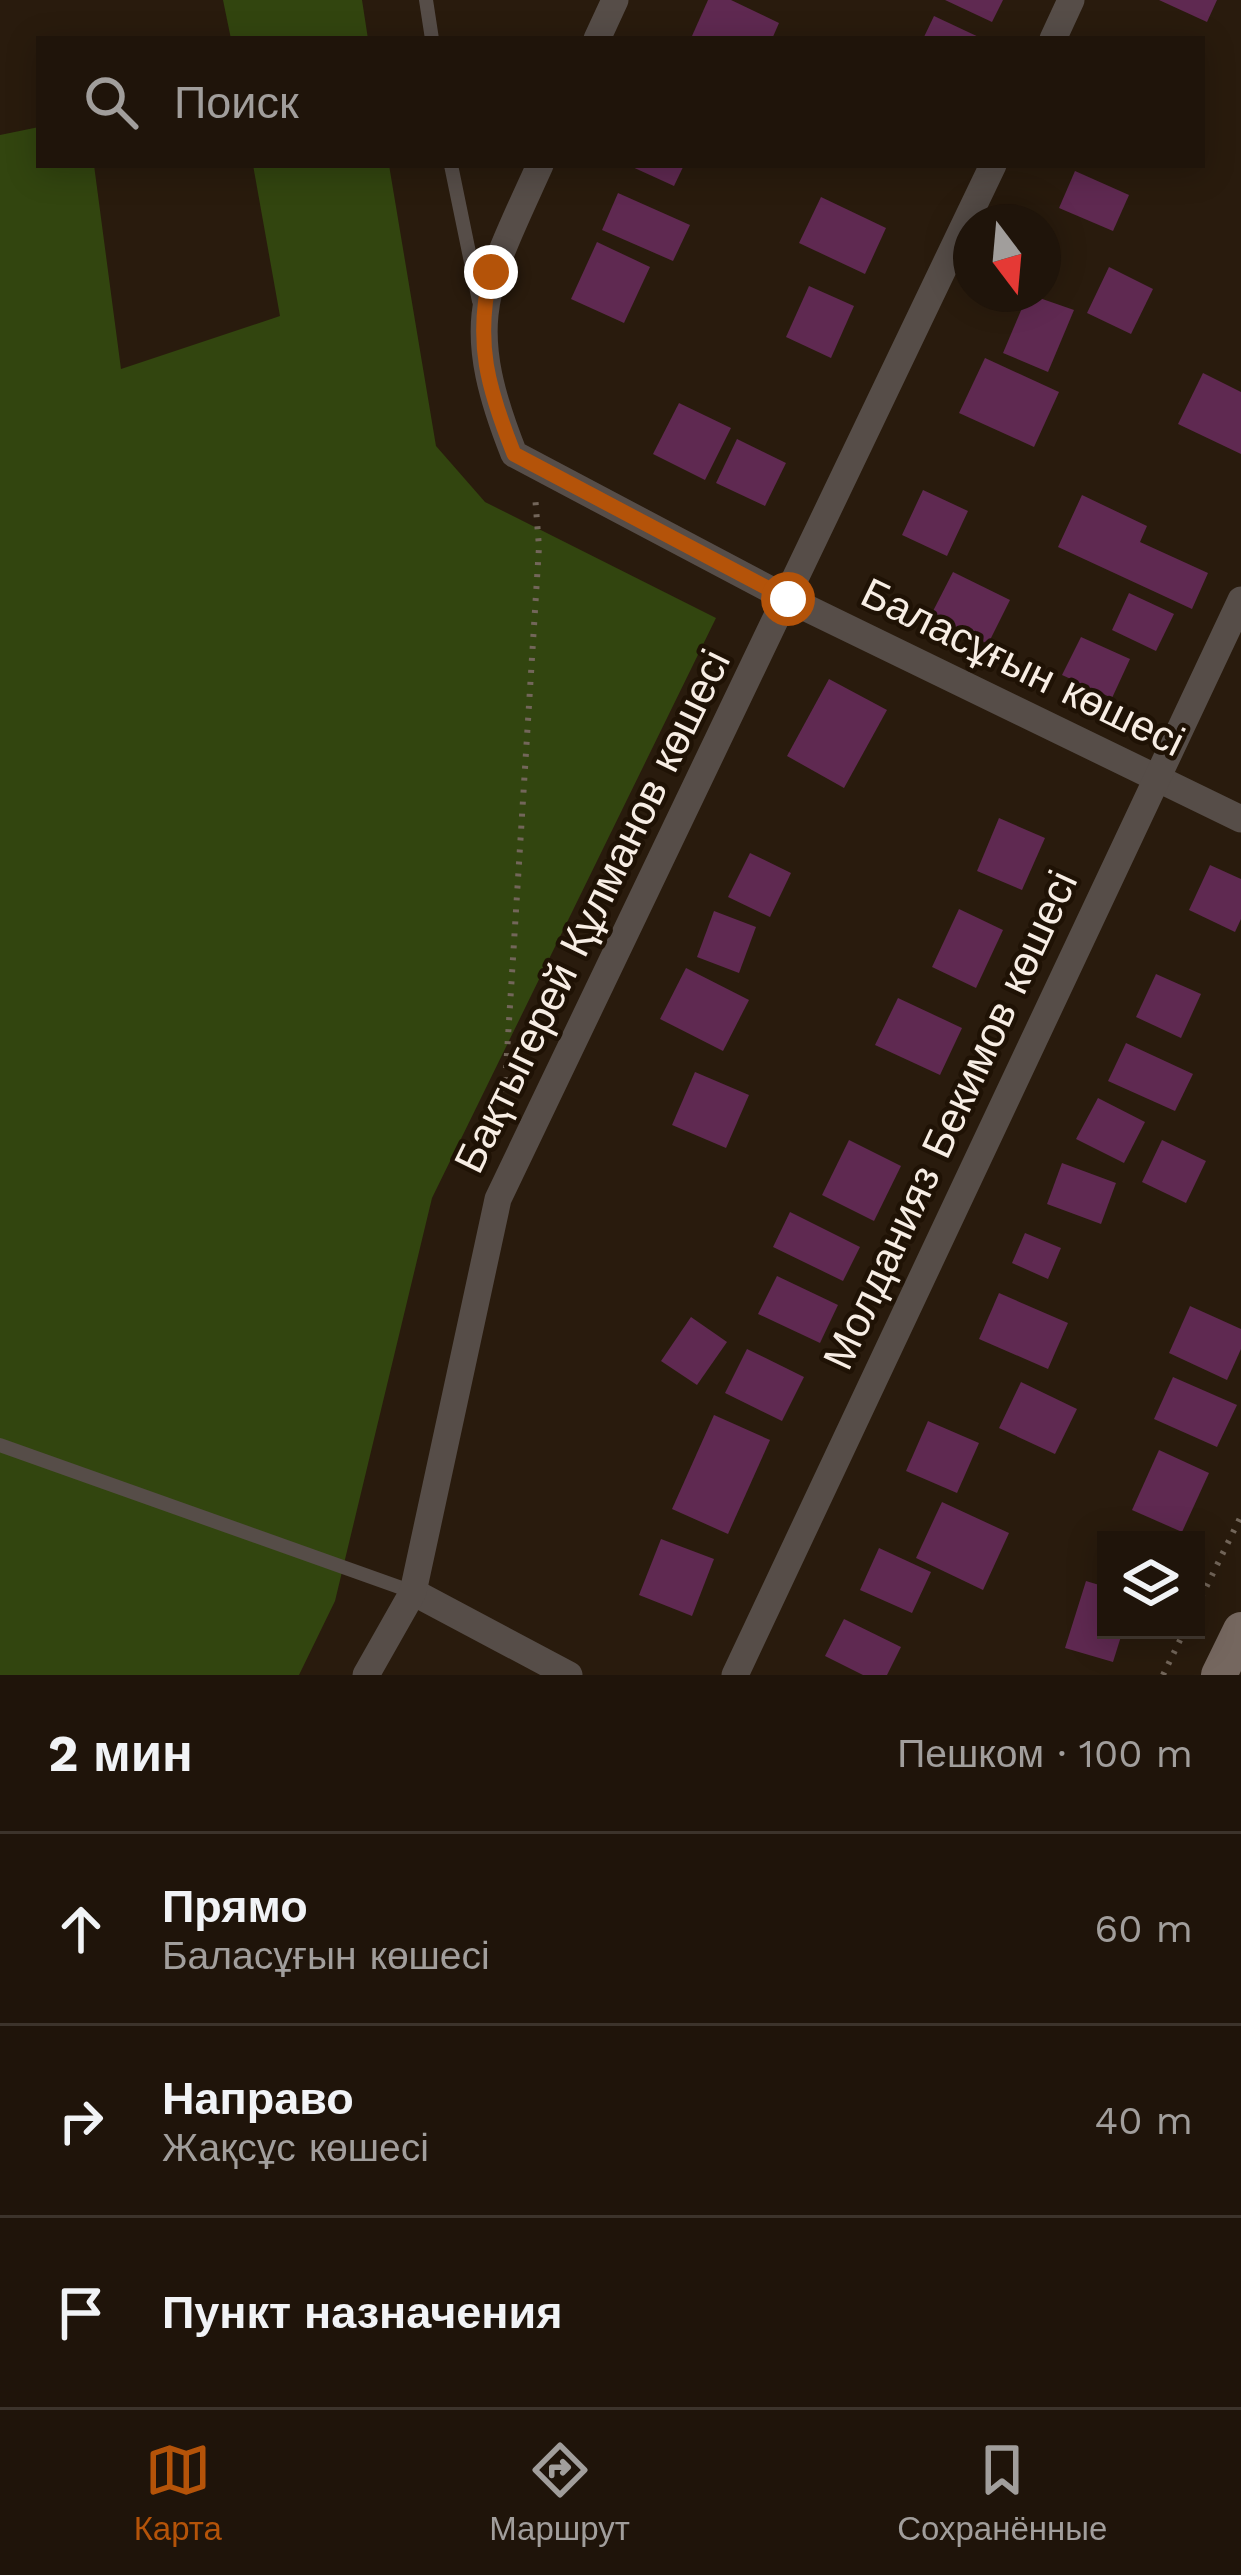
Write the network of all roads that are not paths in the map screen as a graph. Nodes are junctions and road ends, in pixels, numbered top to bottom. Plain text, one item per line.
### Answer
1 (426, 0) edge
2 (615, 0) edge
3 (1071, 0) edge
4 (432, 36) edge
5 (598, 36) edge
6 (1054, 36) edge
7 (452, 168) edge
8 (539, 168) edge
9 (992, 168) edge
10 (482, 311) junction
11 (788, 599) junction
12 (1241, 600) edge
13 (1156, 778) junction
14 (1241, 819) edge
15 (0, 1445) edge
16 (413, 1592) junction
17 (1241, 1630) edge
18 (366, 1675) edge
19 (569, 1675) edge
20 (735, 1675) edge
21 (1219, 1675) edge

1 - 4 lane
2 - 5 street
3 - 6 street
7 - 10 lane
8 - 10 street
9 - 11 street, Бақтыгерей Құлманов көшесі
10 - 11 street, Баласұғын көшесі
11 - 13 street, Баласұғын көшесі
11 - 16 street, Бақтыгерей Құлманов көшесі
12 - 13 street, Молданияз Бекимов көшесі
13 - 14 street, Баласұғын көшесі
13 - 20 street, Молданияз Бекимов көшесі
15 - 16 lane
16 - 18 street, Бақтыгерей Құлманов көшесі
16 - 19 street
17 - 21 street

